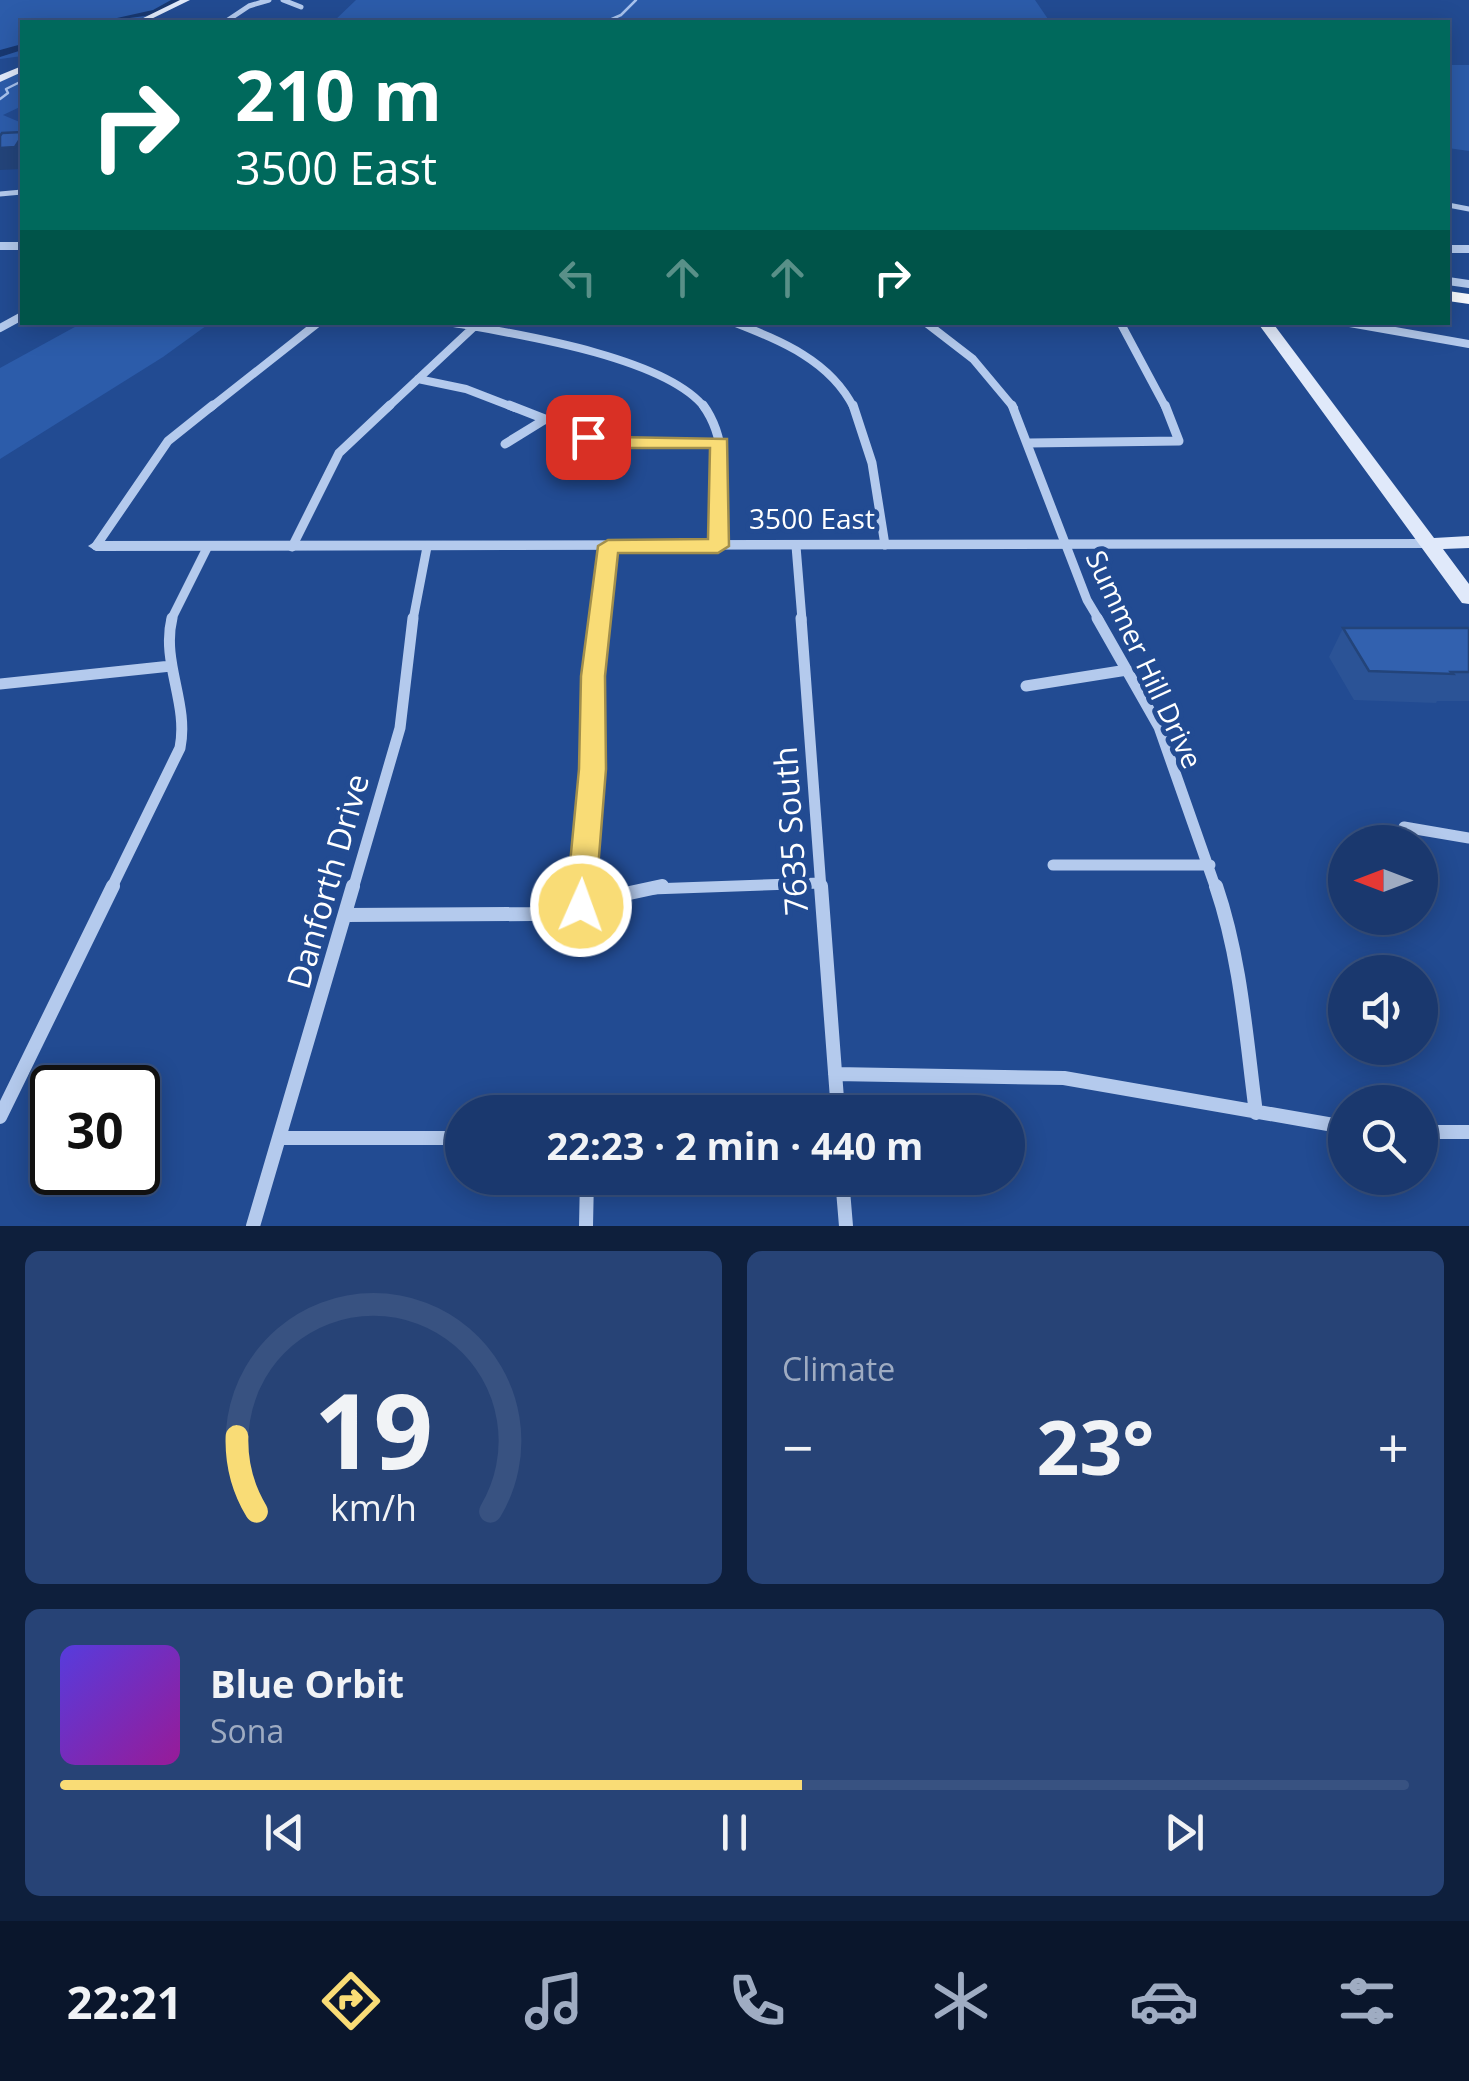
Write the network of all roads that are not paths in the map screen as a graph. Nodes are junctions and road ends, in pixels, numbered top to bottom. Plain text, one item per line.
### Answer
1 (186, 0) edge
2 (270, 0) edge
3 (283, 0) edge
4 (301, 7) dead end
5 (143, 20) edge
6 (228, 20) edge
7 (315, 325) edge
8 (476, 325) edge
9 (741, 325) edge
10 (934, 325) edge
11 (1122, 325) edge
12 (1266, 325) edge
13 (1361, 325) edge
14 (1469, 344) edge
15 (418, 379) junction
16 (544, 420) junction
17 (720, 443) junction
18 (1030, 443) junction
19 (505, 444) dead end
20 (1469, 542) edge
21 (1429, 544) junction
22 (96, 546) joint
23 (208, 546) junction
24 (292, 546) junction
25 (608, 546) junction
26 (718, 546) junction
27 (796, 546) junction
28 (884, 546) junction
29 (1068, 546) junction
30 (428, 547) junction
31 (1469, 598) edge
32 (172, 666) junction
33 (1127, 670) junction
34 (0, 684) edge
35 (1026, 686) dead end
36 (1438, 833) edge
37 (1469, 838) edge
38 (1053, 865) dead end
39 (1210, 865) junction
40 (821, 883) junction
41 (581, 906) junction
42 (346, 915) junction
43 (835, 1074) junction
44 (837, 1095) edge
45 (1256, 1113) junction
46 (0, 1117) edge
47 (1328, 1124) edge
48 (1438, 1132) edge
49 (1469, 1132) edge
50 (280, 1138) junction
51 (445, 1138) edge
52 (587, 1195) edge
53 (843, 1195) edge
54 (253, 1226) edge
55 (586, 1226) edge
56 (846, 1226) edge

1 - 5 main road
2 - 6 street
3 - 4 street
7 - 22 street
8 - 15 street
8 - 17 street
9 - 28 street
10 - 18 street, Summer Hill Drive
11 - 18 street
12 - 21 main road
13 - 14 street
15 - 16 street
15 - 24 street
16 - 17 street
16 - 19 street
17 - 26 street
18 - 29 street, Summer Hill Drive
20 - 21 main road, 3500 East
21 - 29 street, 3500 East
21 - 31 main road
22 - 23 street, 3500 East
23 - 24 street, 3500 East
23 - 32 street
24 - 30 street, 3500 East
25 - 26 street, 3500 East
25 - 30 street, 3500 East
25 - 41 street
26 - 27 street, 3500 East
27 - 28 street, 3500 East
27 - 40 street, 7635 South
28 - 29 street, 3500 East
29 - 33 street, Summer Hill Drive
30 - 42 street, Danforth Drive
32 - 34 street
32 - 46 street
33 - 35 street
33 - 39 street, Summer Hill Drive
36 - 37 street
38 - 39 street
39 - 45 street, Summer Hill Drive
40 - 41 street
40 - 43 street, 7635 South
41 - 42 street
42 - 50 street, Danforth Drive
43 - 44 street, 7635 South
43 - 45 street
45 - 47 street
48 - 49 street
50 - 51 street
50 - 54 street, Danforth Drive
52 - 55 street
53 - 56 street

